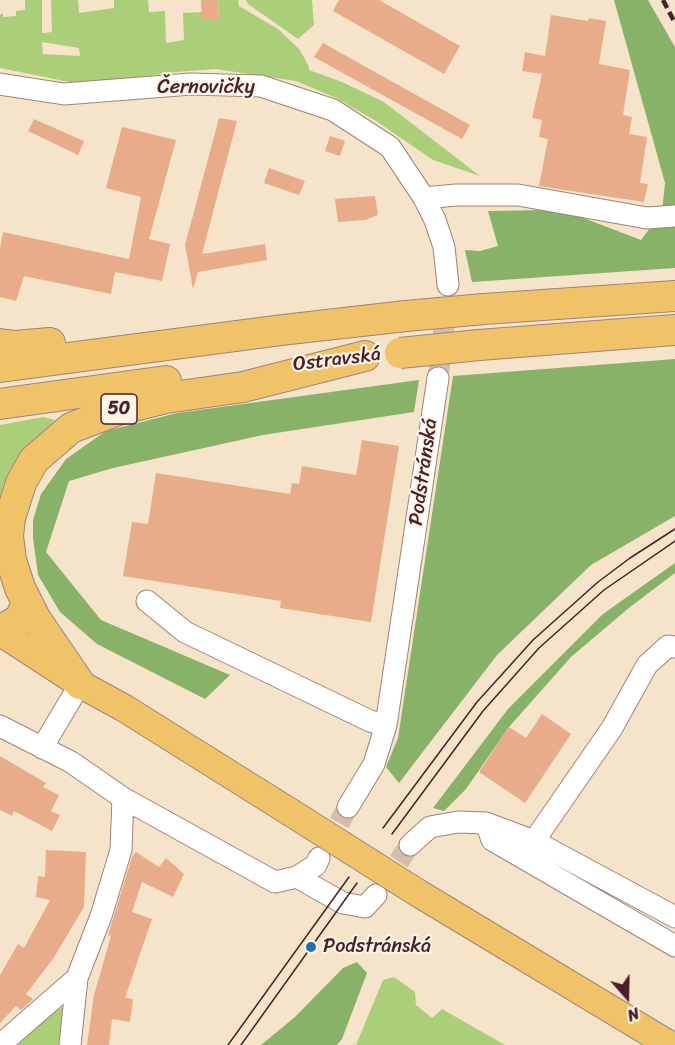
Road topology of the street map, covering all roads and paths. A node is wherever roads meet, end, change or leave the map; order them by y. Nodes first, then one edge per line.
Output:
1 (0, 84) edge
2 (424, 198) junction
3 (675, 216) edge
4 (448, 285) tunnel mouth
5 (675, 296) edge
6 (675, 330) edge
7 (181, 342) junction
8 (0, 344) edge
9 (365, 356) junction
10 (0, 367) edge
11 (438, 378) tunnel mouth
12 (0, 404) edge
13 (147, 601) dead end
14 (27, 602) junction
15 (0, 632) edge
16 (675, 647) edge
17 (80, 684) junction
18 (386, 725) junction
19 (0, 726) edge
20 (42, 748) junction
21 (123, 798) junction
22 (348, 807) tunnel mouth
23 (486, 823) junction
24 (534, 841) junction
25 (410, 845) tunnel mouth
26 (319, 858) tunnel mouth
27 (297, 877) junction
28 (376, 895) tunnel mouth
29 (675, 917) edge
30 (675, 946) edge
31 (77, 978) junction
32 (0, 1045) edge
33 (70, 1045) edge
34 (670, 1045) edge

1 - 2 street, Černovičky
2 - 3 street
2 - 4 street, Černovičky
5 - 7 highway, Ostravská, bridge
6 - 9 highway, Ostravská / 50, bridge
7 - 8 highway
7 - 10 highway, Ostravská
9 - 12 highway, Ostravská / 50
9 - 14 highway, 50
11 - 18 street, Podstránská
13 - 18 street
14 - 15 highway
14 - 17 highway, 50
15 - 17 main road
16 - 24 street
17 - 20 street
17 - 34 main road, bridge
18 - 22 street, Podstránská
19 - 20 street
20 - 21 street
21 - 27 street
21 - 31 street
23 - 24 street
23 - 25 street
23 - 30 street
24 - 29 street
26 - 27 street
27 - 28 street
31 - 32 street
31 - 33 street

